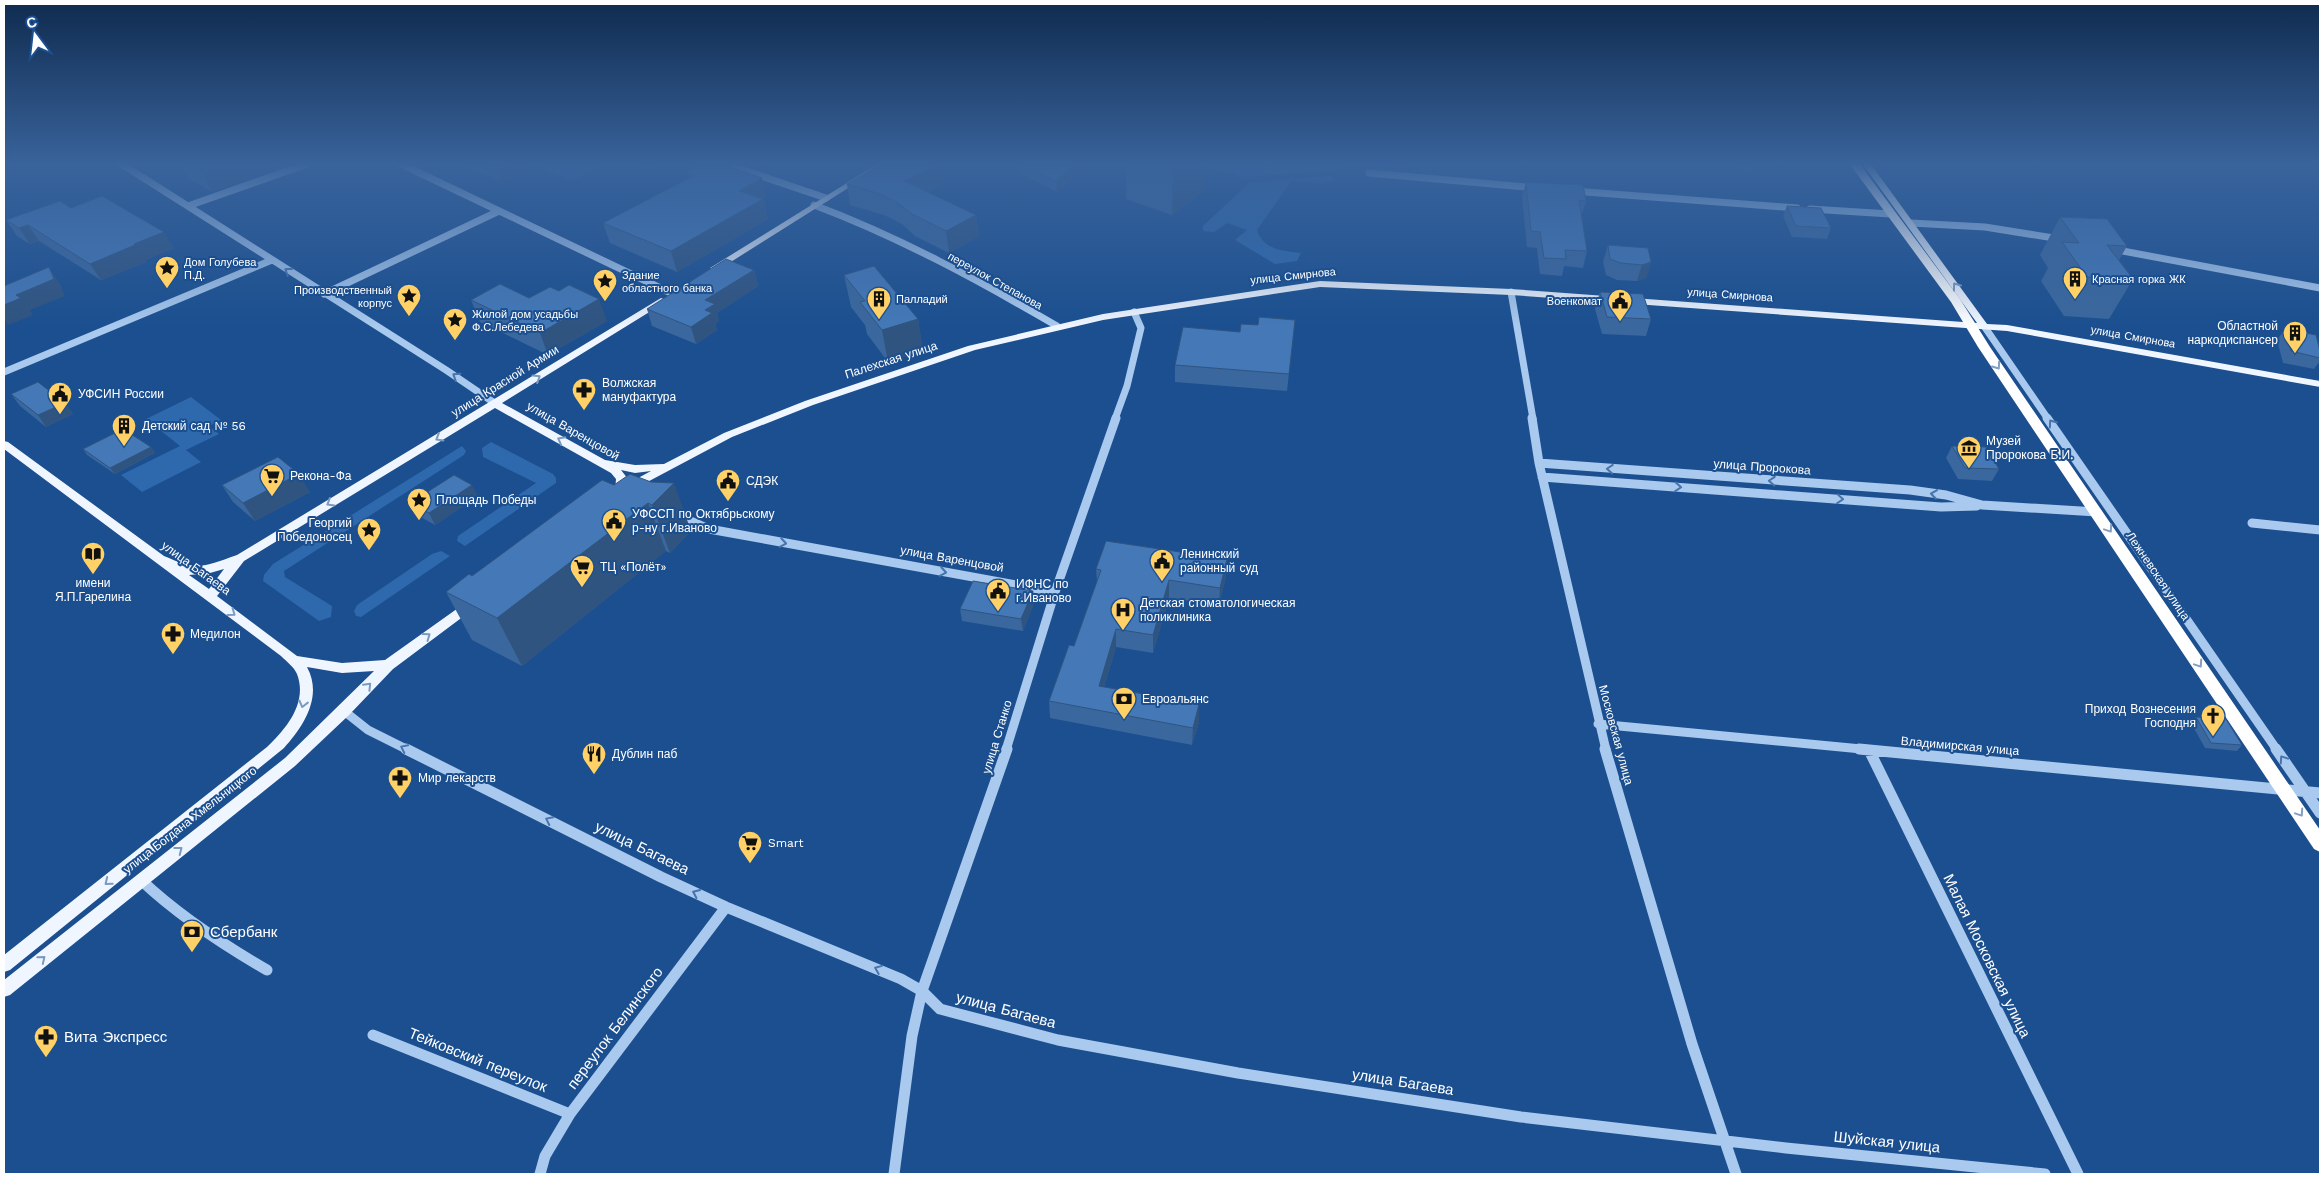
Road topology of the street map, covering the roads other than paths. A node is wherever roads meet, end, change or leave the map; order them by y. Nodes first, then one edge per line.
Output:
1 (207, 218) edge
2 (484, 218) edge
3 (514, 218) edge
4 (795, 218) edge
5 (844, 218) edge
6 (1894, 218) edge
7 (1907, 218) edge
8 (1911, 223) junction
9 (2066, 240) edge
10 (2104, 248) edge
11 (272, 260) junction
12 (702, 276) edge
13 (686, 286) edge
14 (2320, 288) edge
15 (1511, 292) junction
16 (324, 294) junction
17 (673, 294) junction
18 (1134, 312) junction
19 (1978, 325) junction
20 (1057, 326) junction
21 (4, 372) edge
22 (2320, 384) edge
23 (496, 404) junction
24 (4, 444) edge
25 (604, 463) junction
26 (1539, 464) junction
27 (667, 466) junction
28 (1542, 477) junction
29 (623, 496) joint
30 (1982, 505) junction
31 (667, 511) dead end
32 (2097, 512) junction
33 (2252, 523) dead end
34 (2320, 530) edge
35 (241, 558) junction
36 (159, 559) junction
37 (1055, 592) junction
38 (484, 594) edge
39 (210, 597) junction
40 (293, 660) junction
41 (388, 665) junction
42 (344, 711) junction
43 (1598, 724) junction
44 (1869, 750) junction
45 (2284, 790) junction
46 (2306, 792) junction
47 (2320, 793) edge
48 (2320, 813) edge
49 (2320, 844) edge
50 (141, 880) junction
51 (726, 907) junction
52 (4, 965) edge
53 (267, 970) dead end
54 (4, 990) edge
55 (922, 990) junction
56 (373, 1035) dead end
57 (570, 1114) junction
58 (1726, 1141) junction
59 (540, 1174) edge
60 (894, 1174) edge
61 (1736, 1174) edge
62 (2045, 1174) edge
63 (2078, 1174) edge

1 - 11 street, улица Варенцовой
2 - 16 street
3 - 17 street
4 - 12 main road
5 - 20 street, переулок Степанова
6 - 19 highway
7 - 8 main road
8 - 9 street
19 -> 8 main road
10 - 14 street
16 -> 11 street, улица Варенцовой
11 - 21 street
13 - 17 main road, улица Красной Армии
15 - 18 main road, улица Смирнова
15 - 19 main road, улица Смирнова
15 - 26 street, Московская улица
23 -> 16 street, улица Варенцовой
23 -> 17 main road, улица Красной Армии
18 - 20 main road, Палехская улица
18 - 37 street, улица Станко
19 - 22 main road, улица Смирнова
19 -> 32 highway, Лежневская улица
46 -> 19 street, Лежневская улица
20 - 27 main road, Палехская улица
25 -> 23 main road, улица Варенцовой
23 -> 35 main road, улица Красной Армии
24 - 36 main road, улица Багаева
25 - 27 main road, Палехская улица
25 - 29 main road, улица Варенцовой
26 - 28 street, Московская улица
30 -> 26 street, улица Пророкова
27 - 29 main road, Палехская улица
28 -> 30 street, улица Пророкова
28 - 43 street, Московская улица
30 - 32 street, улица Пророкова
31 -> 37 street, улица Варенцовой
32 -> 45 highway, Лежневская улица
33 - 34 street
35 - 36 main road, улица Красной Армии
35 - 39 main road, улица Красной Армии
36 - 39 main road, улица Багаева
37 - 55 street, улица Станко
41 -> 38 main road
39 -> 40 main road, улица Багаева
40 - 41 main road, улица Багаева
40 -> 52 main road, улица Богдана Хмельницкого
42 -> 41 main road, улица Богдана Хмельницкого
50 -> 42 main road, улица Богдана Хмельницкого
51 -> 42 street, улица Багаева
43 - 44 street, Владимирская улица
43 - 58 street, Московская улица
44 - 45 street, Владимирская улица
44 - 63 street, Малая Московская улица
45 - 46 street, Владимирская улица
45 -> 49 highway, Лежневская улица
46 - 47 street, Владимирская улица
46 - 48 street, Лежневская улица
50 - 53 street
54 -> 50 main road, улица Богдана Хмельницкого
55 -> 51 street, улица Багаева
51 - 57 street, переулок Белинского
55 - 58 street, улица Багаева
55 - 60 street, улица Станко
56 - 57 street, Тейковский переулок
57 - 59 street, переулок Белинского
58 - 61 street, Московская улица
58 - 62 street, Шуйская улица

